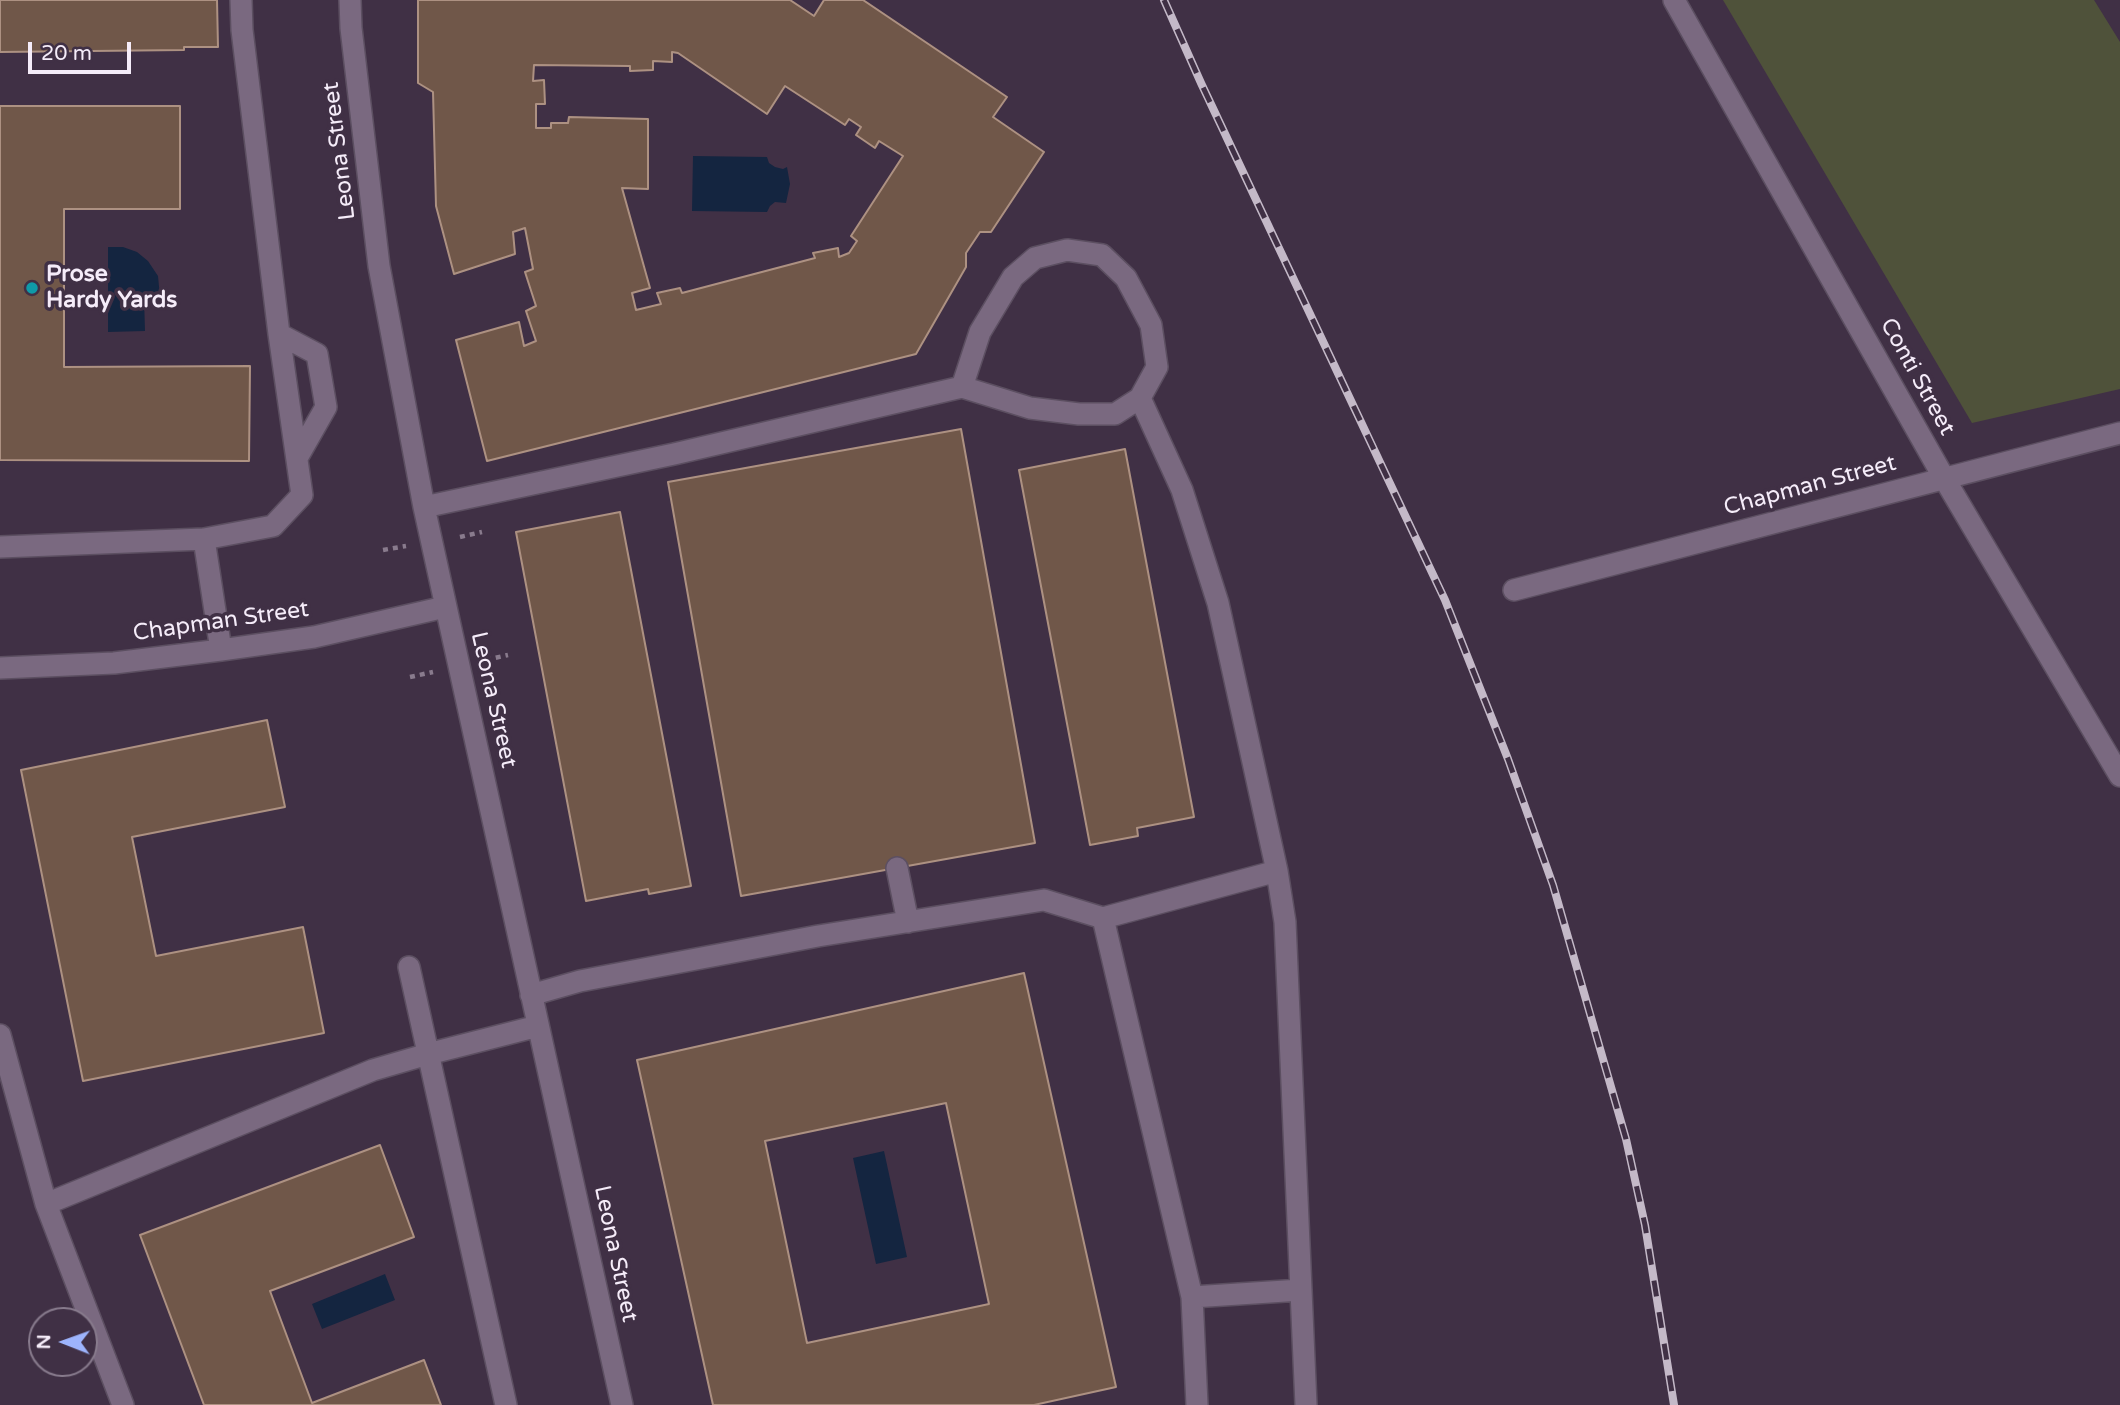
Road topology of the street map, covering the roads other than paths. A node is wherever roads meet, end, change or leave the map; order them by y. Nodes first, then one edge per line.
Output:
1 (241, 0) edge
2 (350, 0) edge
3 (1674, 0) edge
4 (279, 334) junction
5 (962, 387) junction
6 (1140, 398) junction
7 (2120, 433) edge
8 (297, 458) junction
9 (1944, 478) junction
10 (424, 507) junction
11 (204, 539) junction
12 (0, 547) edge
13 (1514, 590) dead end
14 (445, 607) junction
15 (221, 650) junction
16 (0, 668) edge
17 (2120, 776) edge
18 (897, 868) dead end
19 (1277, 871) junction
20 (1104, 918) junction
21 (908, 922) junction
22 (409, 967) dead end
23 (531, 995) junction
24 (538, 1026) junction
25 (0, 1035) edge
26 (428, 1054) junction
27 (46, 1204) junction
28 (1301, 1290) junction
29 (1192, 1297) junction
30 (123, 1405) edge
31 (506, 1405) edge
32 (622, 1405) edge
33 (1197, 1405) edge
34 (1306, 1405) edge

1 - 4 street
2 - 10 street, Leona Street
3 - 9 street, Conti Street
4 - 8 street
4 - 8 street
5 - 6 street
5 - 6 street
5 - 10 street
6 - 19 street
7 - 9 street, Chapman Street
8 - 11 street
9 - 13 street, Chapman Street
9 - 17 street, Conti Street
10 - 14 street, Leona Street
11 - 12 street
11 - 15 street
14 - 15 street, Chapman Street
14 - 23 street, Leona Street
15 - 16 street, Chapman Street
18 - 21 street
19 - 20 street
19 - 28 street
20 - 21 street
20 - 29 street
21 - 23 street
22 - 26 street
23 - 24 street, Leona Street
24 - 26 street
24 - 32 street, Leona Street
25 - 27 street
26 - 27 street
26 - 31 street
27 - 30 street
28 - 29 street
28 - 34 street
29 - 33 street

